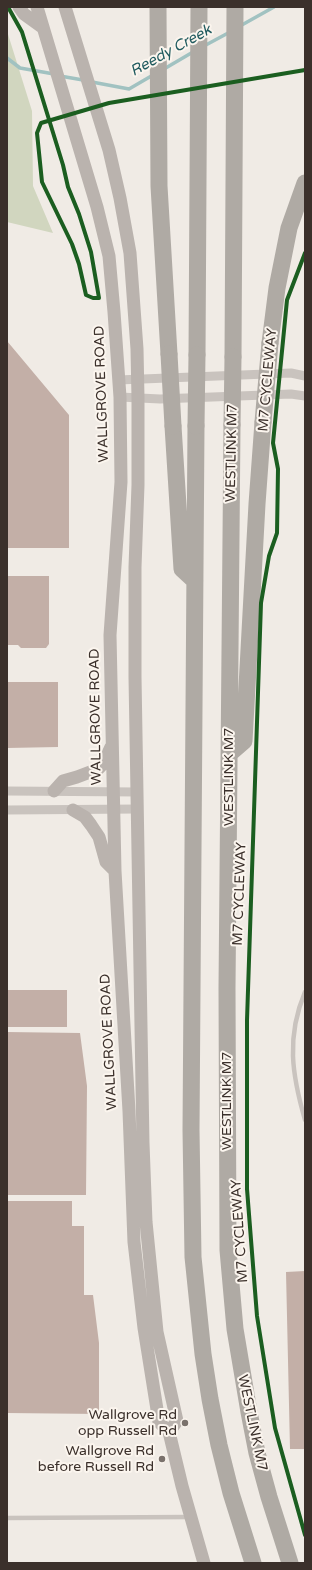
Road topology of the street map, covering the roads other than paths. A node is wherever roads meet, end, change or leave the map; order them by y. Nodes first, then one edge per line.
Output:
1 (19, 7) edge
2 (37, 7) edge
3 (158, 7) edge
4 (199, 7) edge
5 (235, 7) edge
6 (67, 13) edge
7 (42, 26) junction
8 (305, 183) edge
9 (305, 376) edge
10 (118, 380) junction
11 (137, 380) junction
12 (305, 396) edge
13 (120, 397) junction
14 (138, 398) junction
15 (195, 581) junction
16 (112, 745) junction
17 (229, 754) junction
18 (7, 791) edge
19 (54, 791) junction
20 (113, 792) junction
21 (138, 792) junction
22 (138, 809) junction
23 (7, 810) edge
24 (73, 810) junction
25 (113, 810) junction
26 (115, 871) junction
27 (305, 992) edge
28 (305, 1120) edge
29 (169, 1432) junction
30 (190, 1517) junction
31 (7, 1518) edge
32 (204, 1563) edge
33 (252, 1563) edge
34 (290, 1563) edge

1 - 7 main road
2 - 7 main road, WALLGROVE ROAD
3 - 15 highway, bridge
4 - 15 highway, bridge
5 - 17 highway, WESTLINK M7, bridge
6 - 11 main road
7 - 10 main road, WALLGROVE ROAD
8 - 17 highway, bridge
9 - 11 street
10 - 11 street
10 - 13 main road, WALLGROVE ROAD
11 - 14 main road
12 - 14 street
13 - 14 street
13 - 16 main road, WALLGROVE ROAD
14 - 21 main road
15 - 33 highway
16 - 19 main road
16 - 20 main road, WALLGROVE ROAD
17 - 34 highway, WESTLINK M7
18 - 19 street
19 - 20 street
20 - 21 street
20 - 25 main road, WALLGROVE ROAD
21 - 22 main road
22 - 25 street
22 - 29 main road
23 - 24 street
24 - 25 street
24 - 26 main road
25 - 26 main road, WALLGROVE ROAD
26 - 29 main road, WALLGROVE ROAD
27 - 28 lane
29 - 30 main road, WALLGROVE ROAD
30 - 31 lane
30 - 32 main road, WALLGROVE ROAD

